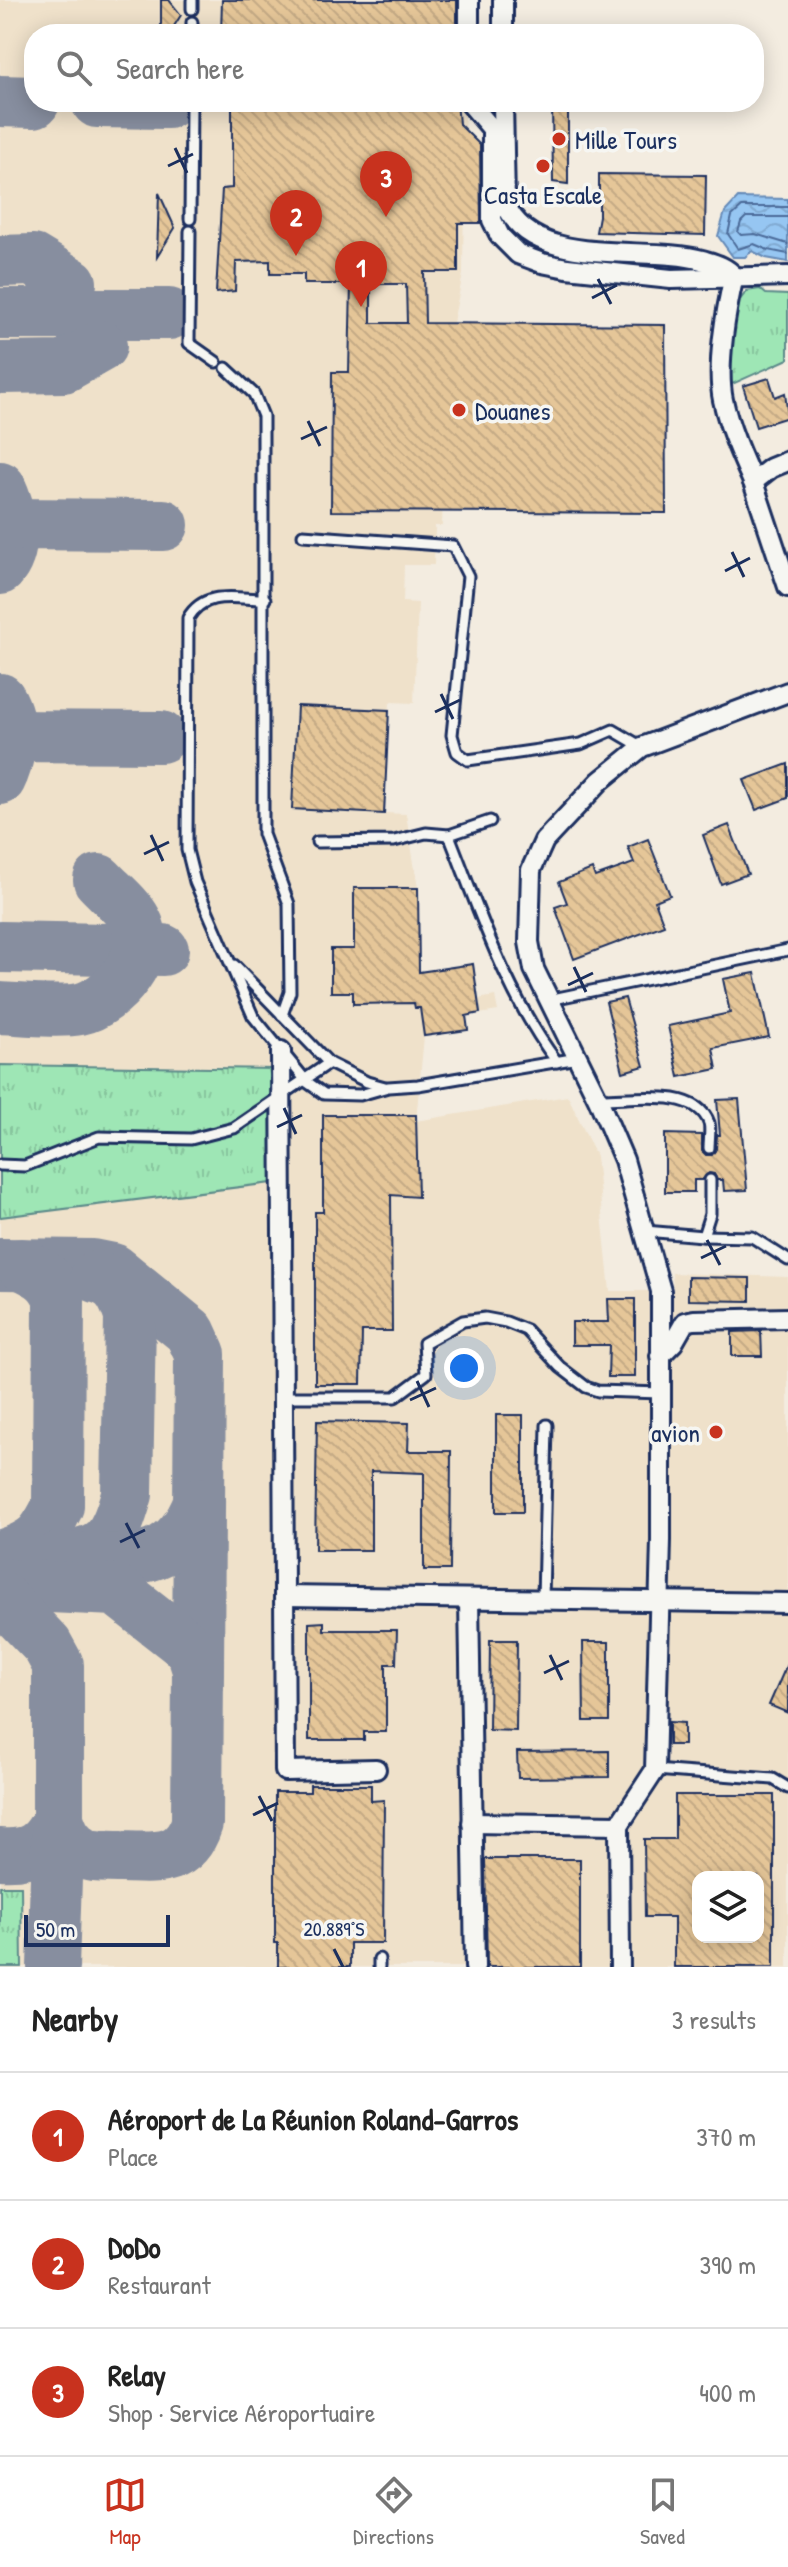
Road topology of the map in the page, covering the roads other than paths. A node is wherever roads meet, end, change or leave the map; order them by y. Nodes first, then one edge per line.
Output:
1 (469, 0) edge
2 (503, 0) edge
3 (469, 24) edge
4 (503, 24) edge
5 (191, 112) edge
6 (478, 112) edge
7 (503, 112) edge
8 (190, 219) dead end
9 (190, 231) dead end
10 (734, 276) junction
11 (788, 276) edge
12 (216, 362) dead end
13 (226, 368) dead end
14 (788, 461) edge
15 (753, 482) junction
16 (303, 535) dead end
17 (788, 587) edge
18 (265, 599) junction
19 (787, 695) edge
20 (642, 747) junction
21 (490, 821) dead end
22 (449, 835) junction
23 (317, 842) dead end
24 (788, 950) edge
25 (232, 963) junction
26 (548, 1000) junction
27 (282, 1015) junction
28 (281, 1051) junction
29 (578, 1058) junction
30 (557, 1062) junction
31 (329, 1063) junction
32 (305, 1079) junction
33 (388, 1087) junction
34 (281, 1096) junction
35 (598, 1099) junction
36 (709, 1148) dead end
37 (0, 1165) edge
38 (710, 1180) dead end
39 (645, 1231) junction
40 (703, 1236) junction
41 (788, 1260) edge
42 (788, 1318) edge
43 (660, 1356) junction
44 (661, 1393) junction
45 (284, 1397) junction
46 (547, 1425) dead end
47 (284, 1596) junction
48 (469, 1600) junction
49 (543, 1600) junction
50 (659, 1600) junction
51 (788, 1603) edge
52 (376, 1769) dead end
53 (655, 1770) junction
54 (788, 1788) edge
55 (472, 1823) junction
56 (619, 1825) junction
57 (475, 1967) edge
58 (620, 1967) edge

1 - 3 street
2 - 4 street
5 - 8 lane
6 - 10 street
7 - 10 street
9 - 12 lane
10 - 11 street
10 - 15 street
13 - 18 lane
14 - 15 street
15 - 17 street
16 - 20 lane
18 - 25 lane
18 - 27 lane
19 - 20 street
20 - 26 street
21 - 22 lane
22 - 23 lane
22 - 30 lane
24 - 26 lane
25 - 27 lane
25 - 28 lane
26 - 29 street
27 - 31 lane
28 - 32 lane
28 - 34 street
29 - 30 lane
29 - 35 street
30 - 33 lane
31 - 32 lane
31 - 33 lane
32 - 33 lane
32 - 34 lane
34 - 37 lane
34 - 45 street
35 - 36 lane
35 - 39 street
38 - 40 lane
39 - 40 lane
39 - 43 street
40 - 41 lane
42 - 43 street
43 - 44 street
44 - 45 lane
44 - 50 street
45 - 47 street
46 - 49 lane
47 - 48 street
47 - 52 street
48 - 49 street
48 - 55 street
49 - 50 street
50 - 51 street
50 - 53 street
53 - 54 lane
53 - 56 street
55 - 56 street
55 - 57 street
56 - 58 street

